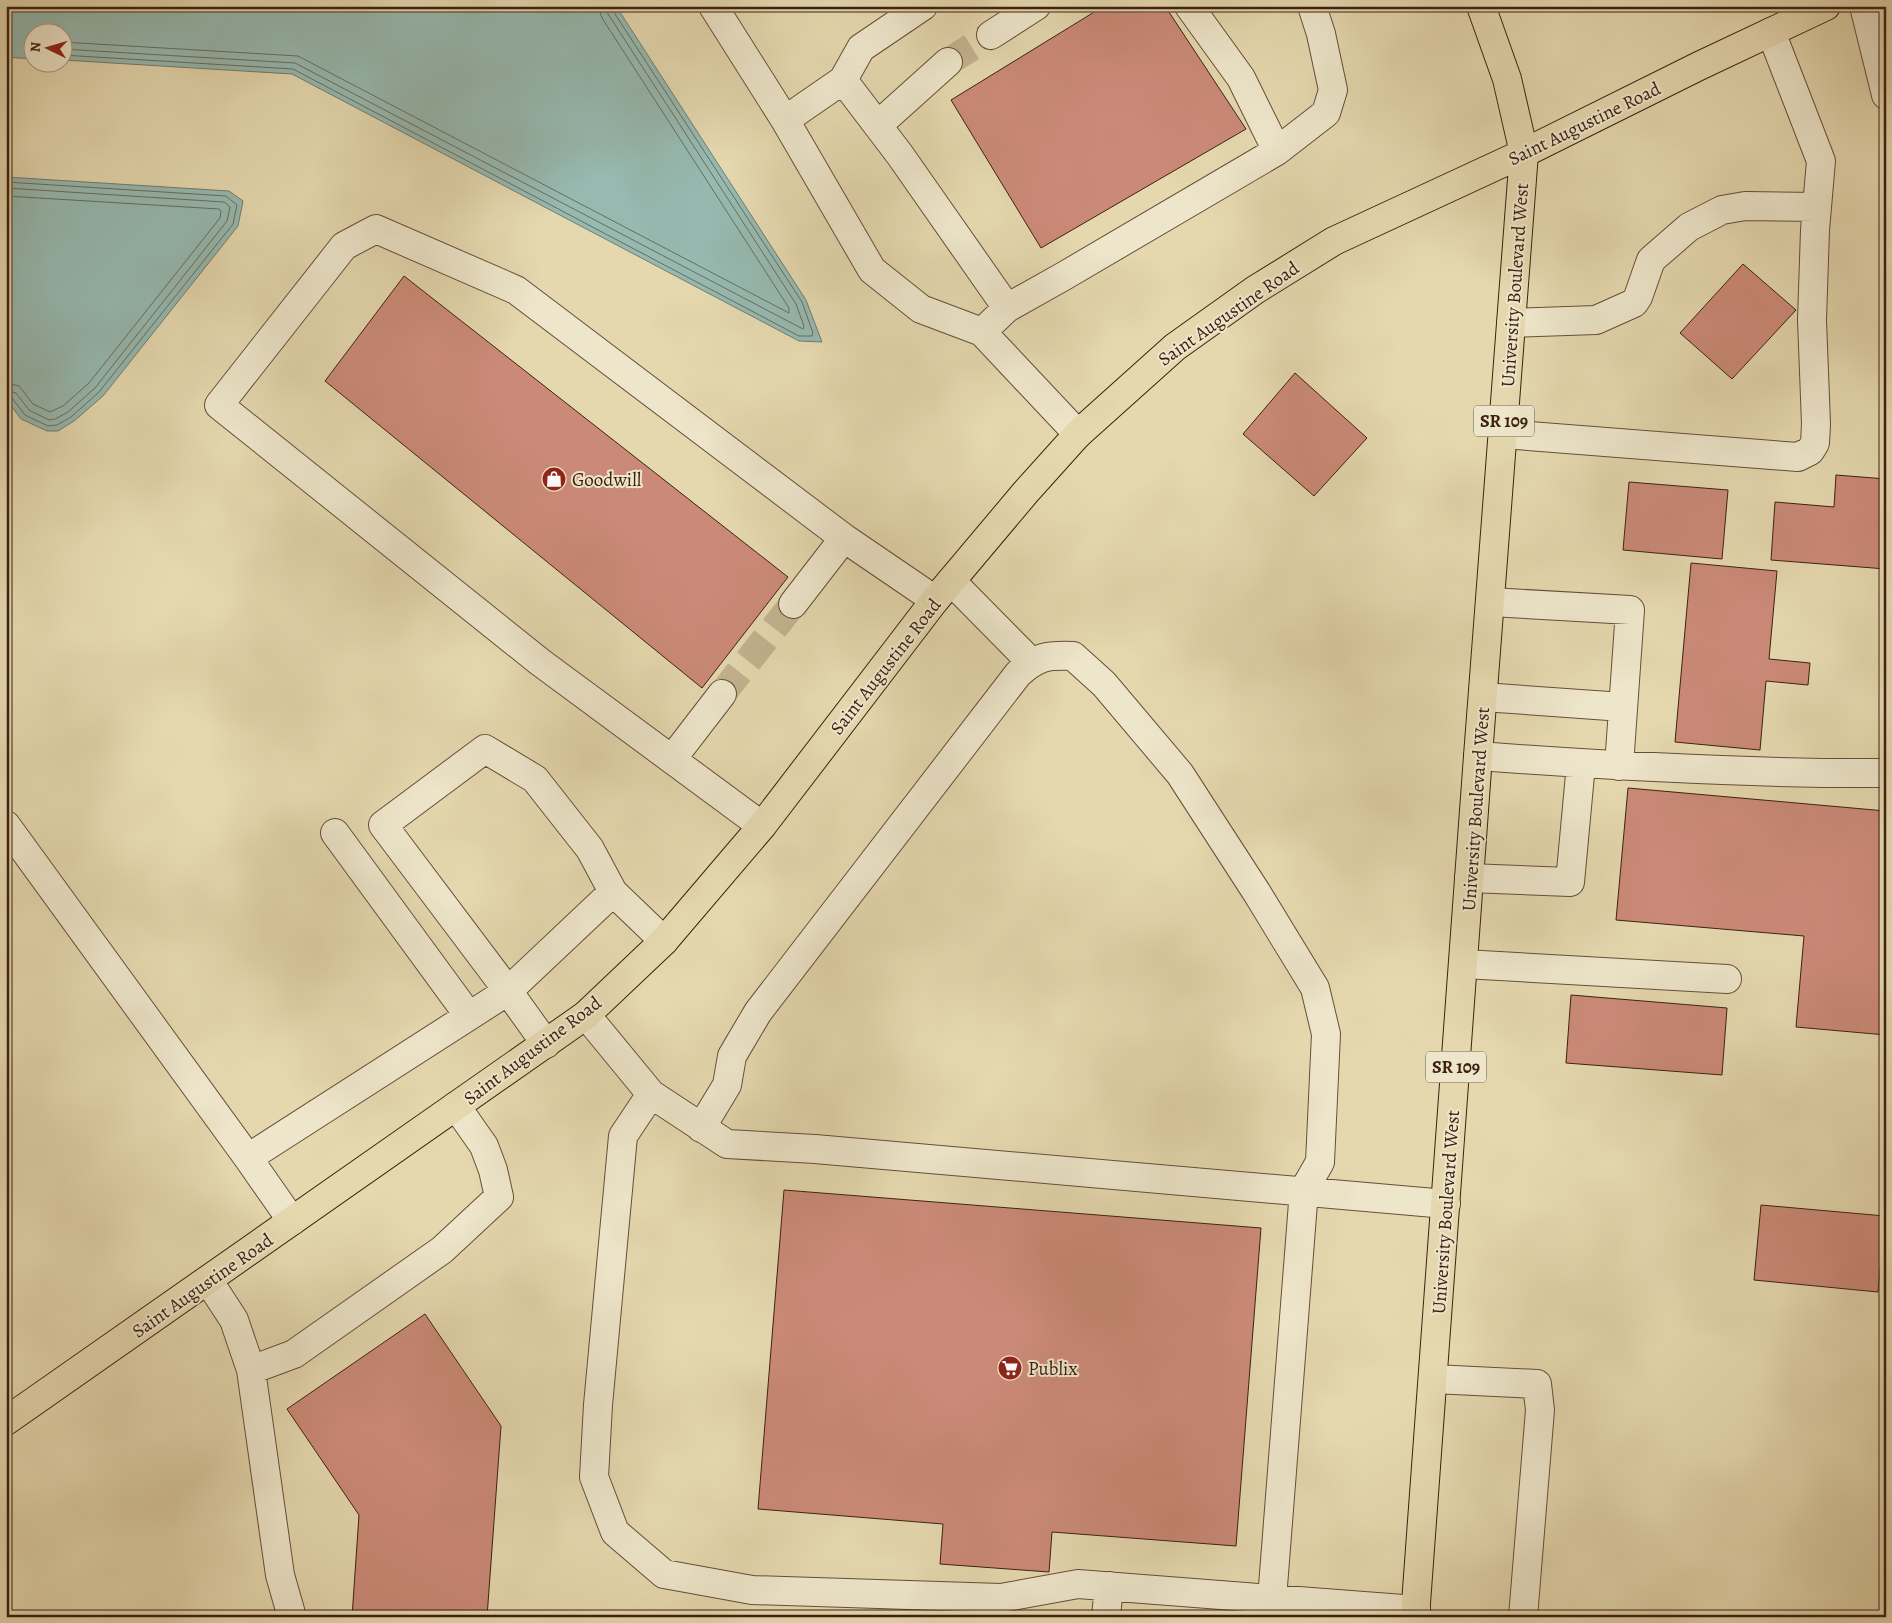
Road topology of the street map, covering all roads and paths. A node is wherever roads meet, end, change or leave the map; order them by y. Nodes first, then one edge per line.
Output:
1 (713, 6) edge
2 (1036, 6) edge
3 (1189, 6) edge
4 (1312, 6) edge
5 (1481, 6) edge
6 (1826, 6) edge
7 (1864, 6) edge
8 (919, 8) edge
9 (1771, 32) junction
10 (991, 35) tunnel mouth
11 (948, 62) tunnel mouth
12 (843, 80) junction
13 (1886, 95) edge
14 (785, 120) junction
15 (878, 125) junction
16 (1277, 151) junction
17 (1524, 154) junction
18 (1817, 207) junction
19 (1007, 308) junction
20 (1511, 323) junction
21 (982, 332) junction
22 (1078, 434) junction
23 (1503, 434) junction
24 (844, 538) junction
25 (943, 590) junction
26 (1490, 602) junction
27 (793, 604) tunnel mouth
28 (1030, 662) junction
29 (722, 694) tunnel mouth
30 (1483, 697) junction
31 (1623, 707) junction
32 (1478, 756) junction
33 (672, 759) junction
34 (1581, 764) junction
35 (1619, 766) junction
36 (1886, 773) edge
37 (6, 825) edge
38 (762, 826) junction
39 (335, 833) dead end
40 (1469, 878) junction
41 (613, 892) junction
42 (664, 941) junction
43 (1464, 964) junction
44 (1727, 979) dead end
45 (508, 991) junction
46 (586, 1015) junction
47 (469, 1016) junction
48 (546, 1044) junction
49 (652, 1094) junction
50 (456, 1106) junction
51 (701, 1128) junction
52 (248, 1158) junction
53 (1304, 1190) junction
54 (1446, 1204) junction
55 (292, 1221) junction
56 (208, 1280) junction
57 (252, 1370) junction
58 (1433, 1378) junction
59 (6, 1422) edge
60 (1108, 1586) junction
61 (1272, 1599) junction
62 (1001, 1607) edge
63 (1327, 1610) edge
64 (1415, 1613) edge
65 (292, 1617) edge
66 (1106, 1617) edge
67 (1523, 1617) edge

1 - 14 lane
2 - 10 lane
3 - 16 lane
4 - 16 lane
5 - 17 main road, University Boulevard West / SR 109
6 - 9 main road, Saint Augustine Road
7 - 13 lane
8 - 12 lane
9 - 17 main road, Saint Augustine Road
9 - 18 lane
11 - 15 lane
12 - 14 lane
12 - 15 lane
14 - 21 lane
15 - 19 lane
16 - 19 lane
17 - 20 main road, University Boulevard West / SR 109
17 - 22 main road, Saint Augustine Road
18 - 20 lane
18 - 23 lane
19 - 21 lane
20 - 23 main road, University Boulevard West / SR 109
21 - 22 lane
22 - 25 main road, Saint Augustine Road
23 - 26 main road, University Boulevard West / SR 109
24 - 25 lane
24 - 27 lane
24 - 33 lane
25 - 28 lane
25 - 38 main road, Saint Augustine Road
26 - 30 main road, University Boulevard West / SR 109
26 - 31 lane
28 - 51 lane
28 - 53 lane
29 - 33 lane
30 - 31 lane
30 - 32 main road, University Boulevard West / SR 109
31 - 35 lane
32 - 34 lane
32 - 40 main road, University Boulevard West / SR 109
33 - 38 lane
34 - 35 lane
34 - 40 lane
35 - 36 lane
37 - 52 lane
38 - 42 main road, Saint Augustine Road
39 - 47 lane
40 - 43 main road, University Boulevard West / SR 109
41 - 42 lane
41 - 45 lane
41 - 45 lane
42 - 46 main road, Saint Augustine Road
43 - 44 lane
43 - 54 main road, University Boulevard West / SR 109
45 - 47 lane
45 - 48 lane
46 - 48 main road, Saint Augustine Road
46 - 49 lane
47 - 52 lane
48 - 50 main road, Saint Augustine Road
49 - 51 lane
49 - 62 lane
50 - 55 main road, Saint Augustine Road
50 - 57 lane
51 - 53 lane
52 - 55 lane
53 - 54 lane
53 - 61 lane
54 - 58 main road, University Boulevard West / SR 109
55 - 56 main road, Saint Augustine Road
56 - 57 lane
56 - 59 main road, Saint Augustine Road
57 - 65 lane
58 - 64 main road, University Boulevard West / SR 109
58 - 67 lane
60 - 61 lane
60 - 62 lane
60 - 66 lane
61 - 63 lane
63 - 64 lane

